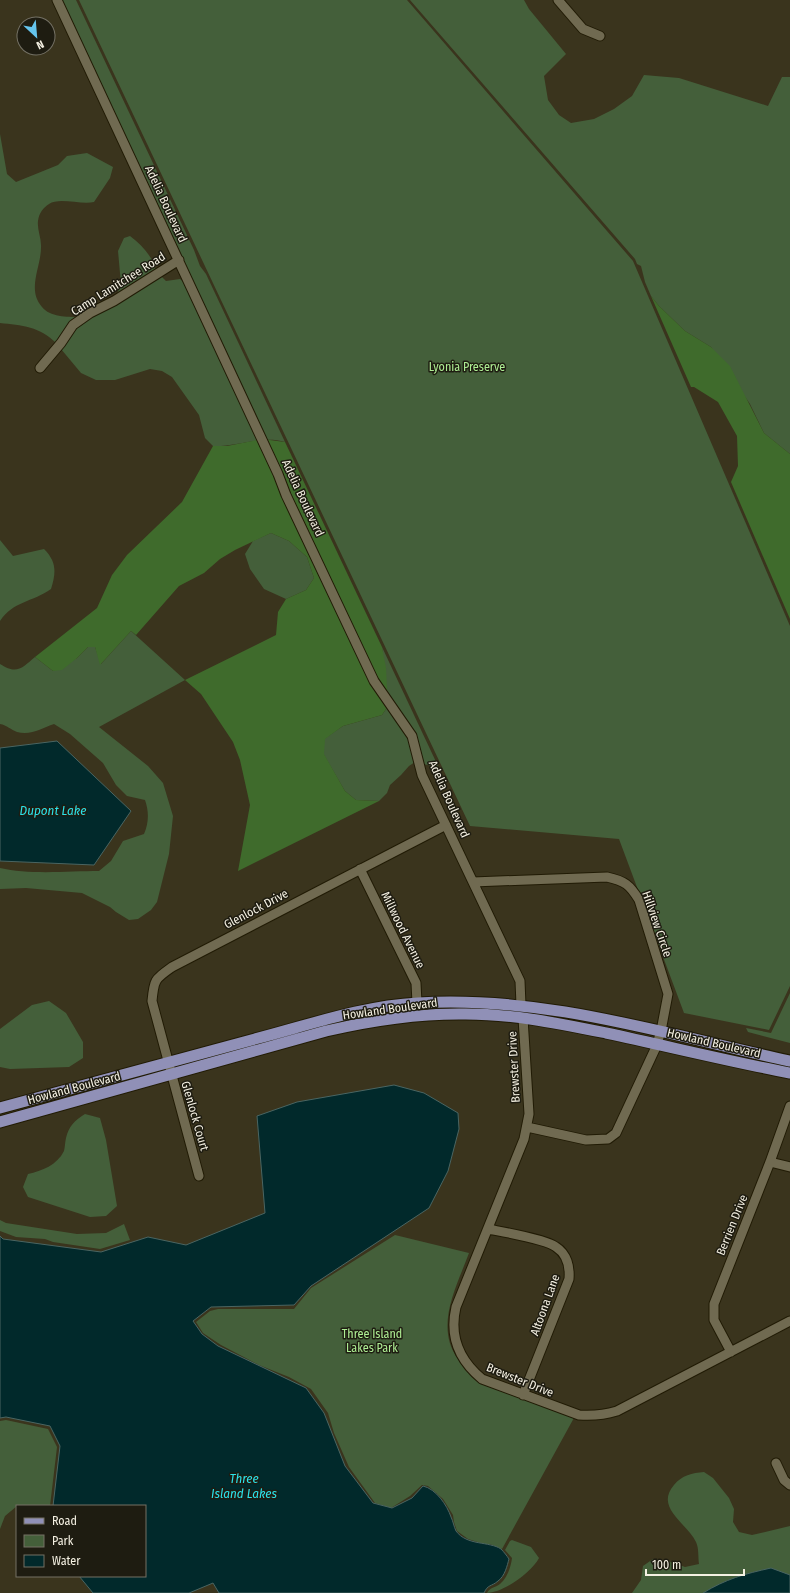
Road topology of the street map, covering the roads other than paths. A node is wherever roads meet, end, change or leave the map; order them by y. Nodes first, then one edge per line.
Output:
1 (57, 0) edge
2 (558, 0) edge
3 (600, 36) dead end
4 (179, 260) junction
5 (40, 368) dead end
6 (446, 826) junction
7 (360, 869) junction
8 (473, 882) junction
9 (417, 1003) junction
10 (521, 1005) junction
11 (504, 1016) junction
12 (523, 1018) junction
13 (660, 1031) junction
14 (657, 1043) junction
15 (790, 1061) edge
16 (168, 1062) junction
17 (790, 1073) edge
18 (171, 1074) junction
19 (790, 1106) edge
20 (0, 1108) edge
21 (0, 1122) edge
22 (527, 1127) junction
23 (770, 1162) junction
24 (790, 1168) edge
25 (200, 1176) dead end
26 (488, 1229) junction
27 (790, 1321) edge
28 (730, 1352) junction
29 (523, 1395) junction
30 (776, 1463) dead end
31 (790, 1485) edge

1 - 4 street, Adelia Boulevard
2 - 3 street
4 - 5 street, Camp Lamitchee Road
4 - 6 street, Adelia Boulevard
6 - 7 street, Glenlock Drive
6 - 8 street, Adelia Boulevard
7 - 9 street, Millwood Avenue
7 - 16 street, Glenlock Drive
8 - 10 street, Adelia Boulevard
8 - 13 street, Hillview Circle
9 - 10 main road, Howland Boulevard
9 - 16 main road, Howland Boulevard
10 - 11 main road
10 - 13 main road, Howland Boulevard
11 - 12 main road, Howland Boulevard
11 - 18 main road, Howland Boulevard
12 - 14 main road, Howland Boulevard
12 - 22 street, Brewster Drive
13 - 14 street, Hillview Circle
13 - 15 main road, Howland Boulevard
14 - 17 main road, Howland Boulevard
14 - 22 street
16 - 18 street, Glenlock Court
16 - 20 main road, Howland Boulevard
18 - 21 main road, Howland Boulevard
18 - 25 street, Glenlock Court
19 - 23 street, Berrien Drive
22 - 26 street, Brewster Drive
23 - 24 street
23 - 28 street, Berrien Drive
26 - 29 street, Brewster Drive
26 - 29 street, Altoona Lane
27 - 28 street, Brewster Drive
28 - 29 street, Brewster Drive
30 - 31 street

